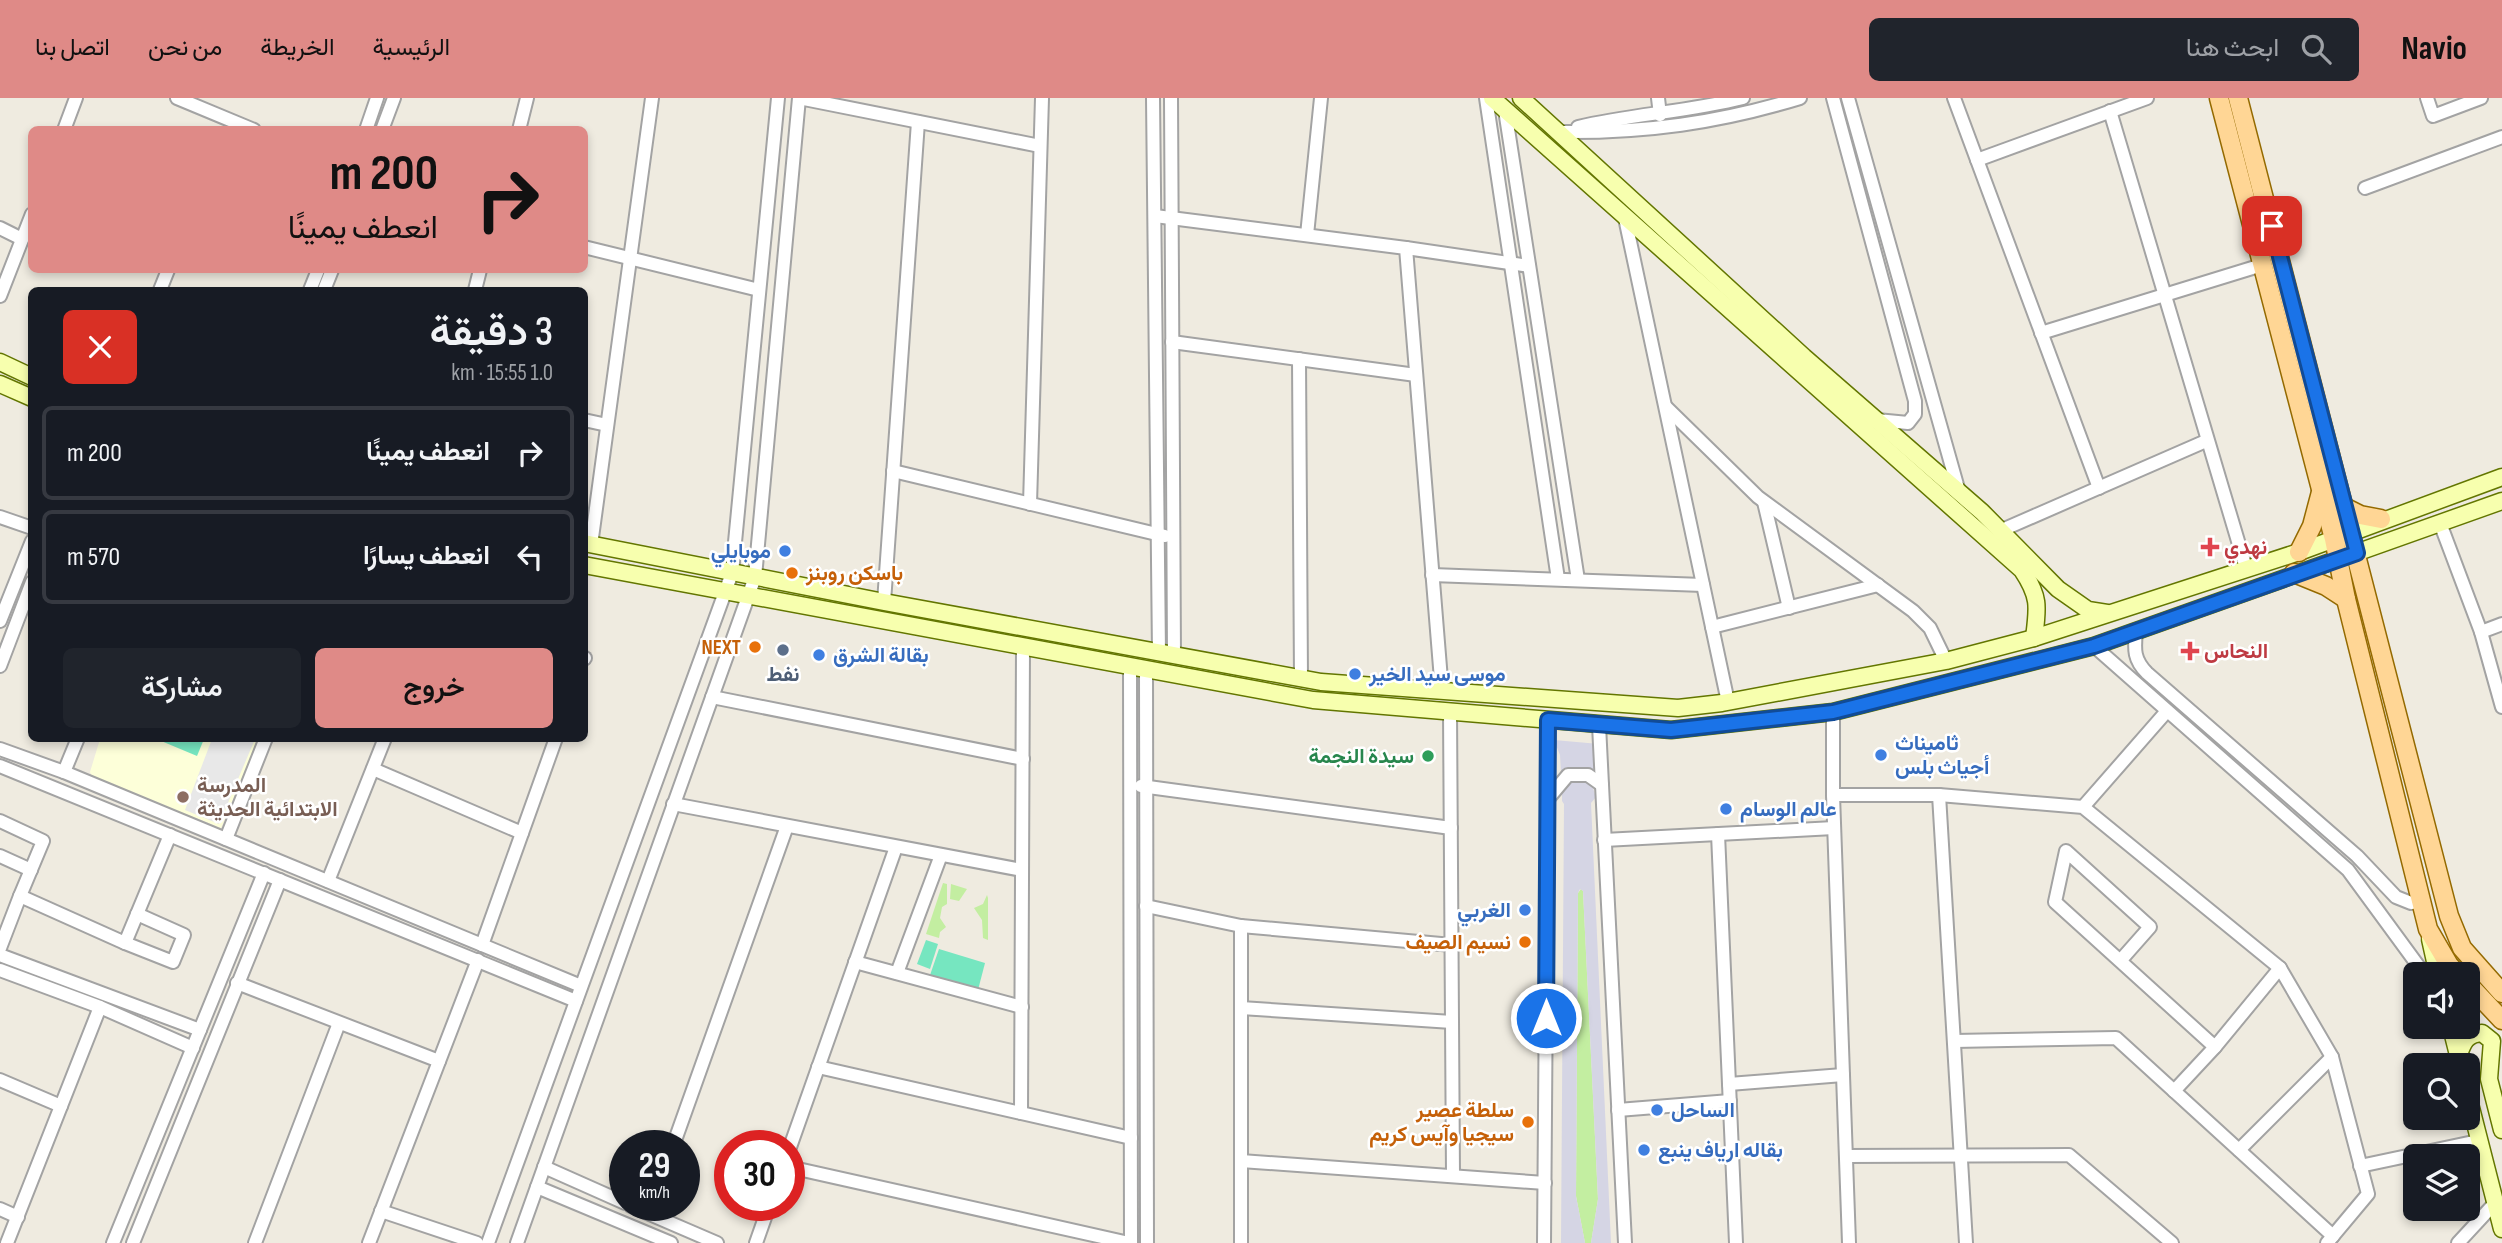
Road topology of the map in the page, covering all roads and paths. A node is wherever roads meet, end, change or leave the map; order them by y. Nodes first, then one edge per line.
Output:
1 (76, 98) edge
2 (177, 98) edge
3 (377, 98) edge
4 (394, 98) edge
5 (527, 98) edge
6 (652, 98) edge
7 (778, 98) edge
8 (799, 98) edge
9 (1042, 98) edge
10 (1153, 98) edge
11 (1171, 98) edge
12 (1321, 98) edge
13 (1489, 98) edge
14 (1521, 98) edge
15 (1658, 98) edge
16 (1743, 98) edge
17 (1800, 98) edge
18 (1833, 98) edge
19 (1848, 98) edge
20 (1954, 98) edge
21 (2147, 98) edge
22 (2219, 98) edge
23 (2238, 98) edge
24 (2427, 98) edge
25 (2482, 98) edge
26 (1505, 110) junction
27 (2110, 111) junction
28 (1660, 115) junction
29 (222, 116) junction
30 (918, 122) junction
31 (66, 126) edge
32 (218, 126) edge
33 (245, 126) edge
34 (367, 126) edge
35 (384, 126) edge
36 (520, 126) edge
37 (1559, 132) junction
38 (2502, 137) edge
39 (1040, 146) junction
40 (1977, 160) junction
41 (2365, 188) dead end
42 (1155, 216) junction
43 (1171, 218) junction
44 (1625, 218) junction
45 (28, 224) edge
46 (0, 228) edge
47 (1307, 235) junction
48 (22, 239) junction
49 (588, 248) edge
50 (1406, 248) junction
51 (630, 258) junction
52 (1511, 263) junction
53 (2262, 265) junction
54 (1529, 266) junction
55 (759, 290) junction
56 (2164, 295) junction
57 (0, 296) edge
58 (2041, 333) junction
59 (1172, 342) junction
60 (1299, 359) junction
61 (0, 362) edge
62 (28, 375) edge
63 (1416, 375) junction
64 (0, 384) edge
65 (28, 396) edge
66 (1665, 406) junction
67 (1877, 420) junction
68 (588, 421) edge
69 (607, 425) junction
70 (2206, 441) junction
71 (893, 471) junction
72 (2502, 477) edge
73 (2099, 488) junction
74 (1959, 492) junction
75 (2321, 492) junction
76 (2502, 501) edge
77 (1764, 502) junction
78 (1030, 504) junction
79 (2344, 507) junction
80 (0, 517) edge
81 (2381, 520) junction
82 (2440, 523) junction
83 (28, 527) edge
84 (2002, 530) junction
85 (2351, 532) junction
86 (1158, 534) junction
87 (1173, 538) junction
88 (2334, 539) junction
89 (588, 544) edge
90 (28, 551) edge
91 (2299, 552) junction
92 (2357, 553) junction
93 (2337, 560) junction
94 (588, 566) edge
95 (2246, 568) junction
96 (732, 572) junction
97 (2294, 573) junction
98 (1432, 575) junction
99 (755, 577) junction
100 (1558, 579) junction
101 (1578, 580) junction
102 (1703, 585) junction
103 (1878, 585) junction
104 (725, 591) junction
105 (28, 592) edge
106 (748, 596) junction
107 (2346, 599) junction
108 (884, 603) junction
109 (1789, 608) junction
110 (2113, 614) junction
111 (0, 621) edge
112 (2502, 624) edge
113 (1712, 627) junction
114 (2136, 632) junction
115 (2481, 632) junction
116 (2034, 638) junction
117 (2094, 646) junction
118 (1023, 647) junction
119 (1166, 654) junction
120 (1946, 660) junction
121 (0, 666) edge
122 (1130, 666) junction
123 (1146, 669) junction
124 (1301, 679) junction
125 (1441, 692) junction
126 (712, 697) junction
127 (1728, 702) junction
128 (2502, 706) edge
129 (1450, 711) junction
130 (2167, 711) junction
131 (1833, 712) junction
132 (1548, 720) junction
133 (1600, 725) junction
134 (76, 742) edge
135 (263, 742) edge
136 (383, 742) edge
137 (555, 742) edge
138 (0, 749) edge
139 (1023, 759) junction
140 (0, 766) edge
141 (373, 769) junction
142 (64, 772) junction
143 (1130, 785) junction
144 (1602, 785) junction
145 (1146, 786) junction
146 (1833, 795) junction
147 (1939, 795) junction
148 (1547, 800) junction
149 (673, 804) junction
150 (2083, 807) junction
151 (0, 821) edge
152 (787, 826) junction
153 (1451, 828) junction
154 (1834, 828) junction
155 (522, 833) junction
156 (1718, 834) junction
157 (170, 835) junction
158 (226, 839) junction
159 (1604, 839) junction
160 (896, 847) junction
161 (941, 855) junction
162 (0, 856) edge
163 (30, 870) junction
164 (1022, 870) junction
165 (264, 873) junction
166 (280, 880) junction
167 (328, 881) junction
168 (20, 896) junction
169 (2421, 901) junction
170 (1146, 906) junction
171 (137, 914) junction
172 (1241, 926) junction
173 (2428, 929) junction
174 (125, 943) junction
175 (482, 945) junction
176 (1452, 945) junction
177 (0, 948) edge
178 (0, 955) edge
179 (478, 960) junction
180 (2120, 961) junction
181 (855, 962) junction
182 (2415, 962) edge
183 (2435, 962) edge
184 (2447, 962) edge
185 (2280, 968) junction
186 (0, 970) edge
187 (897, 973) junction
188 (237, 983) junction
189 (582, 986) junction
190 (2502, 993) edge
191 (2480, 997) edge
192 (576, 1001) junction
193 (100, 1007) junction
194 (1022, 1007) junction
195 (1241, 1008) junction
196 (2502, 1020) edge
197 (1452, 1021) junction
198 (339, 1023) junction
199 (200, 1030) junction
200 (1954, 1041) junction
201 (2215, 1047) junction
202 (193, 1048) junction
203 (2497, 1050) edge
204 (2461, 1053) edge
205 (2332, 1057) junction
206 (439, 1061) junction
207 (818, 1067) junction
208 (1843, 1075) junction
209 (0, 1080) edge
210 (1730, 1084) junction
211 (2175, 1091) junction
212 (1730, 1101) junction
213 (61, 1106) junction
214 (1618, 1110) junction
215 (1021, 1113) junction
216 (679, 1130) edge
217 (796, 1130) edge
218 (2476, 1130) edge
219 (2502, 1130) edge
220 (1130, 1138) junction
221 (2478, 1141) junction
222 (2239, 1150) junction
223 (1962, 1155) junction
224 (1846, 1156) junction
225 (1241, 1161) junction
226 (2360, 1166) junction
227 (544, 1167) junction
228 (805, 1171) edge
229 (1453, 1176) junction
230 (1545, 1183) junction
231 (537, 1187) junction
232 (609, 1196) edge
233 (2495, 1203) junction
234 (0, 1209) edge
235 (381, 1211) junction
236 (18, 1217) junction
237 (672, 1221) edge
238 (764, 1221) edge
239 (2502, 1229) edge
240 (2330, 1240) edge
241 (2170, 1242) edge
242 (7, 1243) edge
243 (113, 1243) edge
244 (133, 1243) edge
245 (255, 1243) edge
246 (369, 1243) edge
247 (477, 1243) edge
248 (488, 1243) edge
249 (517, 1243) edge
250 (671, 1243) edge
251 (717, 1243) edge
252 (756, 1243) edge
253 (1130, 1243) edge
254 (1147, 1243) edge
255 (1241, 1243) edge
256 (1544, 1243) edge
257 (1625, 1243) edge
258 (1737, 1243) edge
259 (1849, 1243) edge
260 (1966, 1243) edge
261 (2458, 1243) edge

1 - 31 street
2 - 29 street
3 - 34 street
4 - 35 street
5 - 36 street
6 - 51 street
7 - 55 street
8 - 30 street
8 - 99 street
9 - 39 street
10 - 42 street
11 - 43 street
12 - 47 street
13 - 26 main road
13 - 52 street
14 - 37 main road
15 - 28 street
16 - 28 street
17 - 37 street
18 - 67 street
19 - 74 street
20 - 40 street
21 - 27 street
22 - 53 main road
23 - 79 main road
24 - 25 street
26 - 44 main road
26 - 54 street
27 - 40 street
27 - 56 street
28 - 37 street
29 - 32 street
29 - 33 street
30 - 39 street
30 - 71 street
37 - 67 main road
38 - 41 street
39 - 78 street
40 - 58 street
42 - 43 street
42 - 86 street
43 - 47 street
43 - 59 street
44 - 66 street
44 - 116 main road
45 - 48 street
46 - 48 street
47 - 50 street
48 - 57 street
49 - 51 street
50 - 52 street
50 - 63 street
51 - 55 street
51 - 69 street
52 - 54 street
52 - 100 street
53 - 56 street
53 - 75 main road
54 - 101 street
55 - 96 street
56 - 58 street
56 - 70 street
58 - 73 street
59 - 60 street
59 - 87 street
60 - 63 street
60 - 124 street
61 - 62 main road
63 - 98 street
64 - 65 main road
66 - 77 street
66 - 102 street
67 - 74 main road
68 - 69 street
69 - 89 street
70 - 73 street
70 - 95 street
71 - 78 street
71 - 108 street
72 - 81 main road
73 - 84 street
74 - 84 main road
75 - 88 main road
75 - 91 main road
76 - 82 main road
77 - 103 street
77 - 109 street
78 - 86 street
79 - 81 main road
79 - 85 main road
80 - 83 street
81 - 85 main road
82 - 92 main road
82 - 115 street
84 - 110 main road
85 - 88 main road
85 - 92 main road
86 - 87 street
86 - 119 street
87 - 119 street
88 - 91 main road
88 - 93 main road
89 - 96 main road
90 - 111 street
91 - 95 main road
92 - 93 main road
92 - 190 main road
93 - 97 main road
93 - 107 main road
94 - 104 main road
95 - 110 main road
96 - 99 main road
96 - 104 street
97 - 107 main road
97 - 114 main road
98 - 100 street
98 - 125 street
99 - 106 street
99 - 108 main road
100 - 101 street
101 - 102 street
102 - 113 street
103 - 109 street
103 - 120 street
104 - 106 main road
104 - 189 street
105 - 121 street
106 - 118 main road
106 - 126 street
107 - 169 main road
108 - 119 main road
109 - 113 street
110 - 116 main road
112 - 115 street
113 - 127 street
114 - 117 main road
114 - 169 street
115 - 128 street
116 - 120 main road
117 - 130 street
117 - 131 main road
118 - 122 main road
118 - 139 street
119 - 124 main road
120 - 127 main road
122 - 123 main road
122 - 143 street
123 - 129 main road
123 - 145 street
124 - 125 main road
125 - 127 main road
126 - 139 street
126 - 149 street
129 - 132 main road
129 - 153 street
130 - 150 street
130 - 182 street
131 - 133 main road
131 - 146 street
132 - 133 main road
132 - 148 street
133 - 144 street
134 - 142 street
135 - 158 street
136 - 141 street
137 - 155 street
138 - 142 street
139 - 164 street
140 - 157 street
141 - 155 street
141 - 167 street
142 - 158 street
143 - 145 street
143 - 220 street
144 - 148 street
144 - 159 street
145 - 153 street
145 - 170 street
146 - 147 street
146 - 154 street
147 - 150 street
147 - 200 street
148 - 230 street
149 - 152 street
149 - 227 street
150 - 185 street
151 - 163 street
152 - 160 street
152 - 216 street
153 - 176 street
154 - 156 street
154 - 208 street
155 - 175 street
156 - 159 street
156 - 210 street
157 - 165 street
157 - 171 street
158 - 167 street
159 - 214 street
160 - 161 street
160 - 181 street
161 - 164 street
161 - 187 street
162 - 163 street
163 - 168 street
164 - 194 street
165 - 166 street
165 - 199 street
166 - 179 street
166 - 188 street
167 - 175 street
168 - 174 street
168 - 177 street
169 - 173 main road
170 - 172 street
170 - 254 street
171 - 174 street
171 - 174 street
172 - 176 street
172 - 195 street
173 - 183 main road
173 - 184 main road
175 - 189 street
176 - 197 street
178 - 199 street
179 - 192 street
179 - 206 street
180 - 180 street
180 - 201 street
181 - 187 street
181 - 207 street
185 - 201 street
185 - 205 street
186 - 193 street
187 - 194 street
188 - 198 street
188 - 244 street
189 - 192 street
191 - 196 main road
192 - 248 street
193 - 202 street
193 - 213 street
194 - 215 street
195 - 197 street
195 - 225 street
197 - 229 street
198 - 206 street
198 - 245 street
199 - 202 street
200 - 211 street
200 - 223 street
201 - 211 street
202 - 243 street
203 - 204 main road
203 - 219 main road
205 - 222 street
205 - 226 street
206 - 235 street
207 - 215 street
207 - 217 street
208 - 210 street
208 - 224 street
209 - 213 street
210 - 212 street
211 - 222 street
212 - 214 street
212 - 258 street
213 - 236 street
214 - 257 street
215 - 220 street
218 - 221 main road
220 - 253 street
221 - 226 street
221 - 233 main road
222 - 240 street
223 - 224 street
223 - 241 street
223 - 260 street
224 - 259 street
225 - 229 street
225 - 255 street
226 - 240 street
227 - 231 street
227 - 232 street
228 - 253 street
229 - 230 street
230 - 256 street
231 - 249 street
231 - 250 street
233 - 239 main road
233 - 261 street
234 - 236 street
235 - 246 street
235 - 247 street
236 - 242 street
237 - 251 street
238 - 252 street

